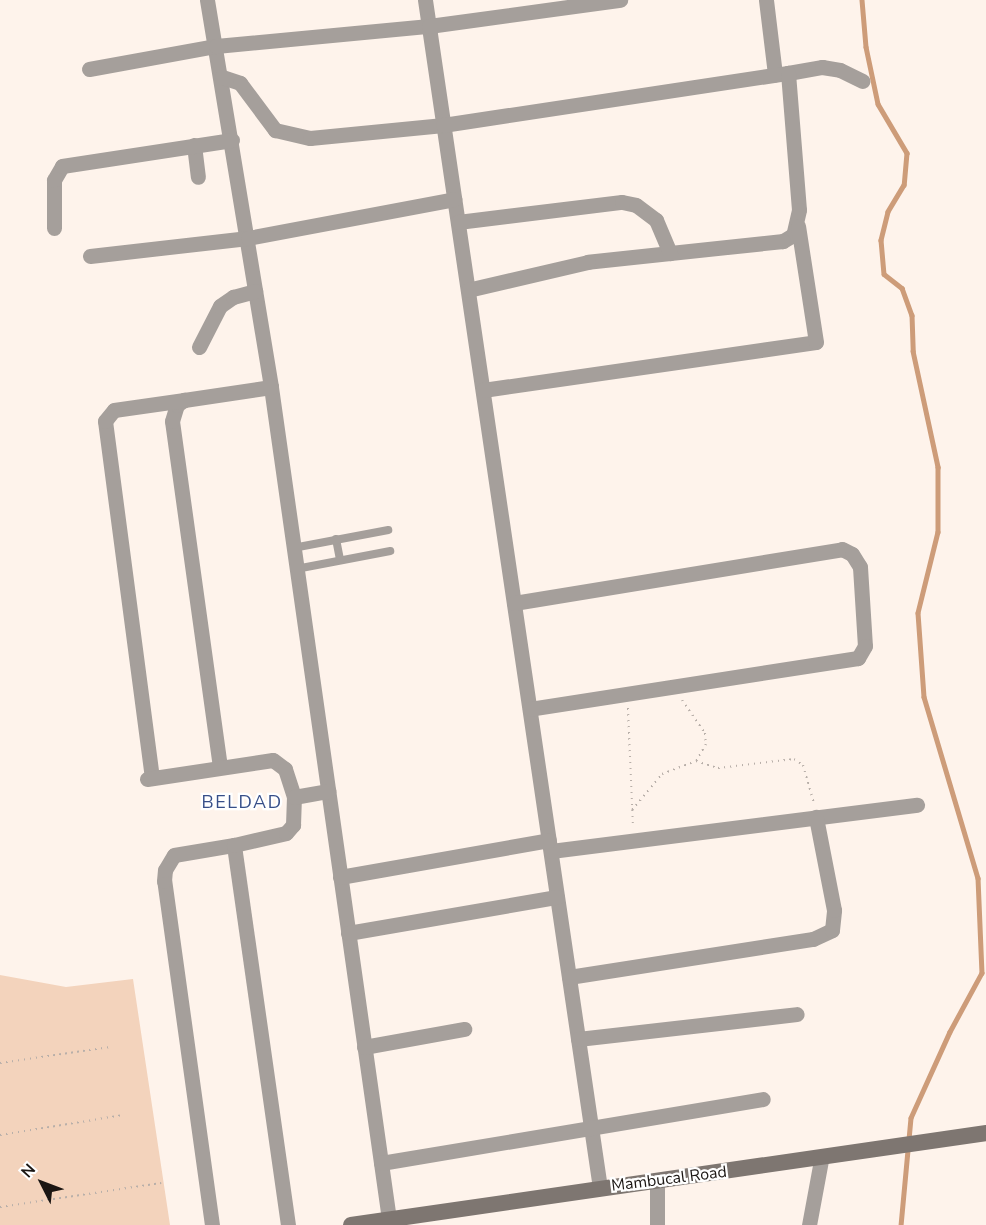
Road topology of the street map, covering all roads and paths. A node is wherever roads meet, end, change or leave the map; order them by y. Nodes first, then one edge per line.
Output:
1 (207, 0) edge
2 (425, 0) edge
3 (620, 0) edge
4 (766, 0) edge
5 (429, 26) junction
6 (216, 46) junction
7 (89, 69) dead end
8 (781, 74) junction
9 (222, 77) junction
10 (863, 81) dead end
11 (443, 125) junction
12 (232, 140) junction
13 (194, 144) junction
14 (198, 177) dead end
15 (454, 200) junction
16 (458, 222) junction
17 (798, 226) junction
18 (54, 228) dead end
19 (248, 238) junction
20 (669, 253) junction
21 (90, 256) dead end
22 (468, 290) junction
23 (255, 291) junction
24 (199, 347) dead end
25 (271, 387) junction
26 (483, 390) junction
27 (184, 400) junction
28 (388, 530) dead end
29 (336, 539) junction
30 (294, 548) junction
31 (390, 551) dead end
32 (340, 560) junction
33 (296, 569) junction
34 (514, 603) junction
35 (672, 687) junction
36 (627, 694) junction
37 (530, 709) junction
38 (696, 761) junction
39 (220, 767) junction
40 (328, 791) junction
41 (294, 797) junction
42 (917, 805) dead end
43 (632, 810) junction
44 (816, 817) junction
45 (633, 840) junction
46 (234, 845) junction
47 (550, 845) junction
48 (340, 877) junction
49 (557, 897) junction
50 (348, 933) junction
51 (569, 977) junction
52 (797, 1014) dead end
53 (464, 1029) dead end
54 (578, 1039) junction
55 (110, 1047) dead end
56 (364, 1047) junction
57 (0, 1063) edge
58 (763, 1099) dead end
59 (123, 1115) dead end
60 (592, 1127) junction
61 (986, 1133) edge
62 (0, 1135) edge
63 (821, 1160) junction
64 (381, 1163) junction
65 (657, 1181) junction
66 (161, 1183) dead end
67 (600, 1188) junction
68 (0, 1207) edge
69 (389, 1219) junction
70 (212, 1225) edge
71 (288, 1225) edge
72 (351, 1225) edge
73 (657, 1225) edge
74 (809, 1225) edge

1 - 6 street
2 - 5 street
3 - 5 street
4 - 8 street
5 - 6 street
5 - 11 street
6 - 7 street
6 - 9 street
8 - 10 street
8 - 11 street
8 - 17 street
9 - 11 street
9 - 12 street
11 - 15 street
12 - 13 street
12 - 19 street
13 - 14 street
13 - 18 street
15 - 16 street
15 - 19 street
16 - 20 street
16 - 22 street
17 - 20 street
17 - 26 street
19 - 21 street
19 - 23 street
20 - 22 street
22 - 26 street
23 - 24 street
23 - 25 street
25 - 27 street
25 - 30 street
26 - 34 street
27 - 39 street
27 - 39 street
28 - 29 lane
29 - 30 lane
29 - 32 lane
30 - 33 street
31 - 32 lane
32 - 33 lane
33 - 40 street
34 - 35 street
34 - 37 street
35 - 36 street
35 - 38 path
36 - 37 street
36 - 43 path
37 - 47 street
38 - 43 path
38 - 44 path
39 - 41 street
40 - 41 street
40 - 48 street
41 - 46 street
42 - 44 street
43 - 45 path
44 - 45 street
44 - 51 street
45 - 47 street
46 - 70 street
46 - 71 street
47 - 48 street
47 - 49 street
48 - 50 street
49 - 50 street
49 - 51 street
50 - 56 street
51 - 54 street
52 - 54 street
53 - 56 street
54 - 60 street
55 - 57 path
56 - 64 street
58 - 60 street
59 - 62 path
60 - 64 street
60 - 67 street
61 - 63 main road, Mambucal Road
63 - 65 main road, Mambucal Road
63 - 74 street
64 - 69 street
65 - 67 main road, Mambucal Road
65 - 73 street
66 - 68 path
67 - 69 main road, Mambucal Road
69 - 72 main road, Mambucal Road

